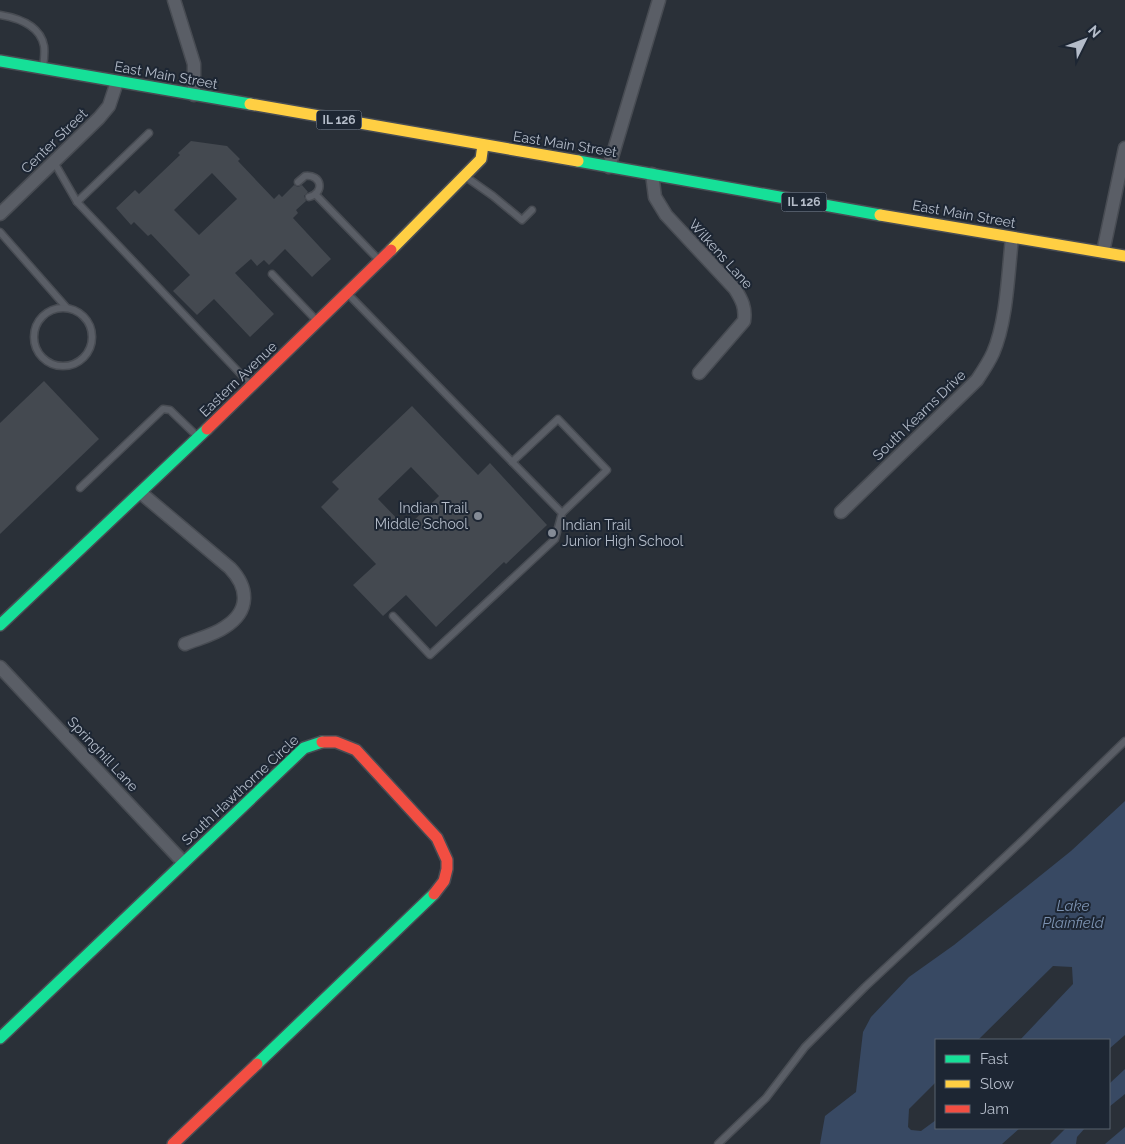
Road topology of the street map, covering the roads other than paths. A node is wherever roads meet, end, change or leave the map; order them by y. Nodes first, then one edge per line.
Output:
1 (174, 0) edge
2 (659, 0) edge
3 (0, 15) edge
4 (0, 61) edge
5 (44, 68) junction
6 (117, 82) junction
7 (194, 95) junction
8 (149, 134) dead end
9 (483, 145) junction
10 (1125, 148) edge
11 (54, 162) junction
12 (609, 166) junction
13 (652, 174) junction
14 (465, 176) junction
15 (298, 182) dead end
16 (316, 195) junction
17 (309, 198) dead end
18 (76, 202) junction
19 (532, 210) dead end
20 (0, 214) edge
21 (0, 232) edge
22 (1012, 238) junction
23 (1103, 252) junction
24 (1125, 256) edge
25 (380, 262) junction
26 (272, 274) dead end
27 (348, 294) junction
28 (66, 307) junction
29 (318, 323) junction
30 (699, 373) dead end
31 (252, 386) junction
32 (199, 438) junction
33 (512, 462) junction
34 (80, 488) dead end
35 (141, 493) junction
36 (841, 512) dead end
37 (562, 513) junction
38 (393, 616) dead end
39 (0, 625) edge
40 (184, 644) dead end
41 (0, 667) edge
42 (1125, 741) edge
43 (183, 862) junction
44 (0, 1038) edge
45 (172, 1144) edge
46 (718, 1144) edge

1 - 7 street
2 - 12 street
3 - 5 lane
4 - 5 street, East Main Street
5 - 6 street, East Main Street
6 - 7 street, East Main Street / IL 126
6 - 11 street, Center Street
7 - 9 street, East Main Street / IL 126
8 - 18 lane
9 - 12 street, East Main Street / IL 126
9 - 14 street, Eastern Avenue
10 - 23 street
11 - 18 lane
11 - 20 street, Center Street
12 - 13 street, East Main Street / IL 126
13 - 22 street, East Main Street / IL 126
13 - 30 street, Wilkens Lane
14 - 19 lane
14 - 25 street, Eastern Avenue
15 - 16 lane
16 - 17 lane
16 - 25 lane
18 - 31 lane
21 - 28 lane
22 - 23 street, East Main Street / IL 126
22 - 36 street, South Kearns Drive
23 - 24 street, East Main Street / IL 126
25 - 27 street, Eastern Avenue
26 - 29 lane
27 - 29 street, Eastern Avenue
27 - 33 lane
28 - 28 lane
29 - 31 street, Eastern Avenue
31 - 32 street, Eastern Avenue
32 - 34 lane
32 - 35 street, Eastern Avenue
33 - 37 lane
33 - 37 lane
35 - 39 street, Eastern Avenue
35 - 40 street
37 - 38 lane
41 - 43 street, Springhill Lane
42 - 46 lane
43 - 44 street, South Hawthorne Circle
43 - 45 street, South Hawthorne Circle

